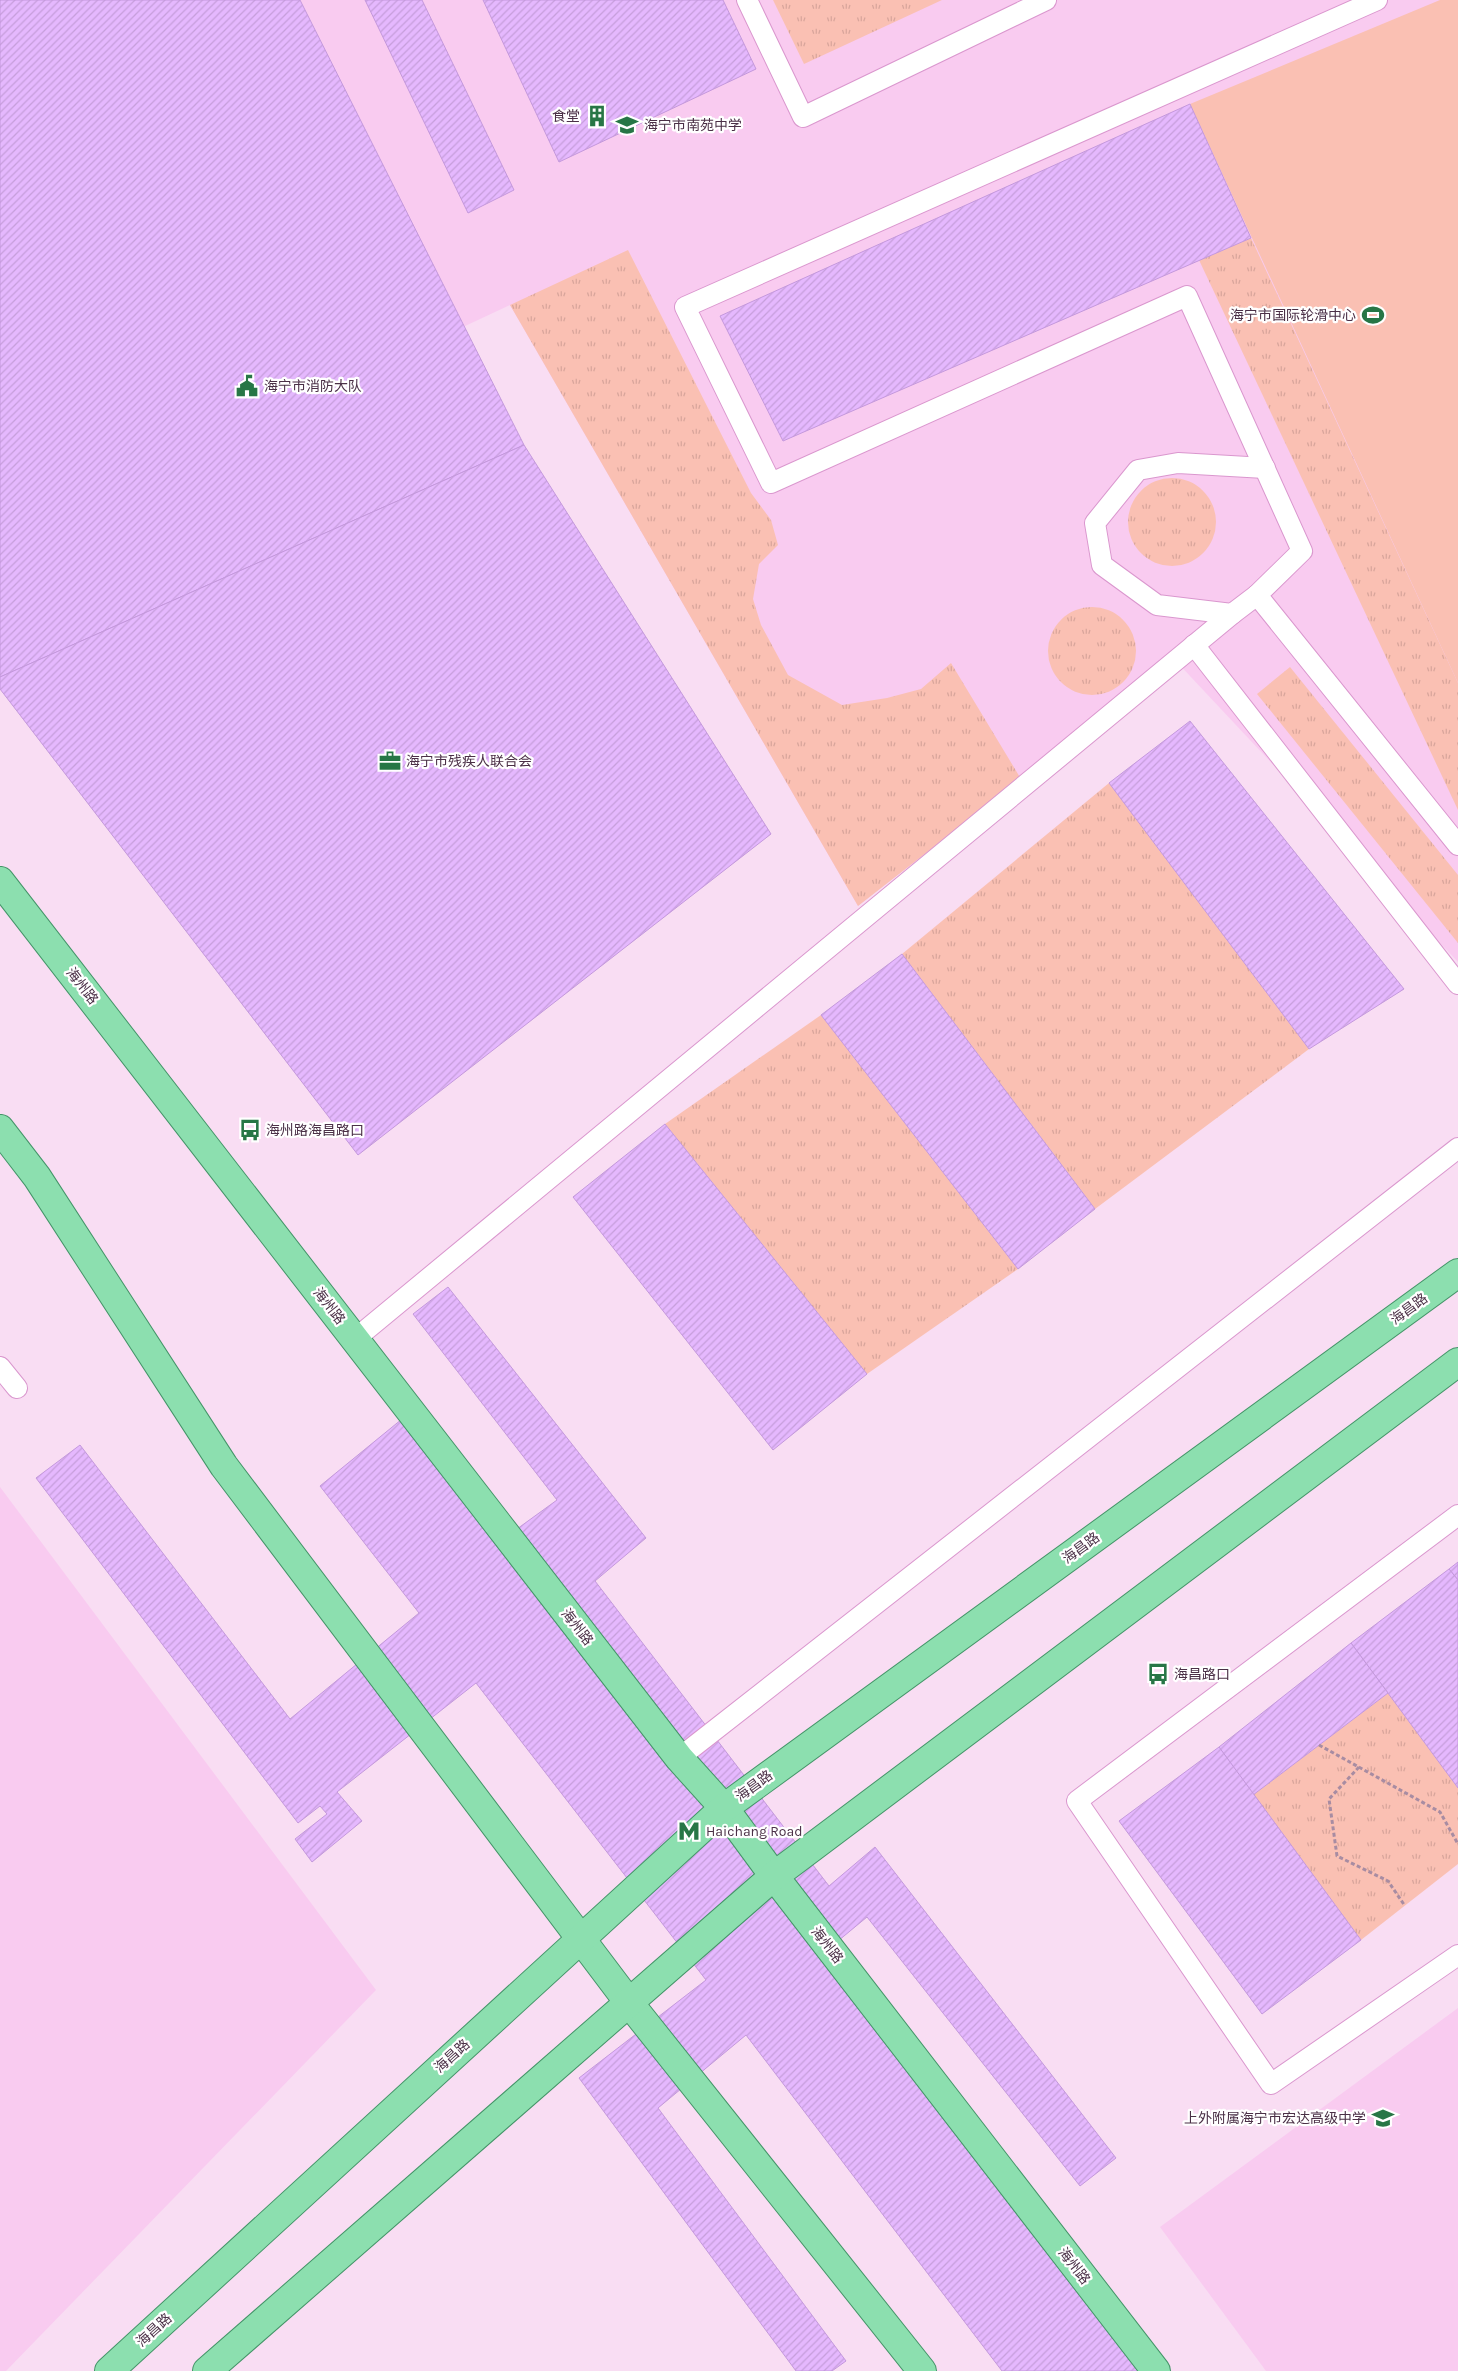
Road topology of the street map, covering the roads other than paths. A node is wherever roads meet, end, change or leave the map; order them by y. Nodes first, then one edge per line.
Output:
1 (747, 0) edge
2 (1046, 0) edge
3 (1377, 0) edge
4 (1265, 468) junction
5 (1257, 595) junction
6 (1232, 614) junction
7 (1194, 645) junction
8 (1458, 845) edge
9 (0, 881) edge
10 (1458, 984) edge
11 (0, 1129) edge
12 (1458, 1148) edge
13 (1458, 1273) edge
14 (355, 1339) junction
15 (1458, 1362) edge
16 (0, 1367) edge
17 (17, 1388) dead end
18 (1458, 1515) edge
19 (679, 1758) junction
20 (724, 1808) junction
21 (774, 1876) junction
22 (580, 1940) junction
23 (1458, 1955) edge
24 (630, 2004) junction
25 (108, 2371) edge
26 (207, 2371) edge
27 (922, 2371) edge
28 (1156, 2371) edge

1 - 2 lane
3 - 4 lane
4 - 5 lane
4 - 6 lane
5 - 6 lane
5 - 8 lane
6 - 7 lane
7 - 10 lane
7 - 14 lane
9 - 14 main road, 海州路
11 - 22 main road
12 - 19 lane
13 - 20 main road, 海昌路
14 - 19 main road, 海州路
15 - 21 main road
16 - 17 lane
18 - 23 lane
19 - 20 main road, 海州路
20 - 21 main road, 海州路
20 - 22 main road, 海昌路
21 - 24 main road
21 - 28 main road, 海州路
22 - 24 main road
22 - 25 main road, 海昌路
24 - 26 main road
24 - 27 main road

